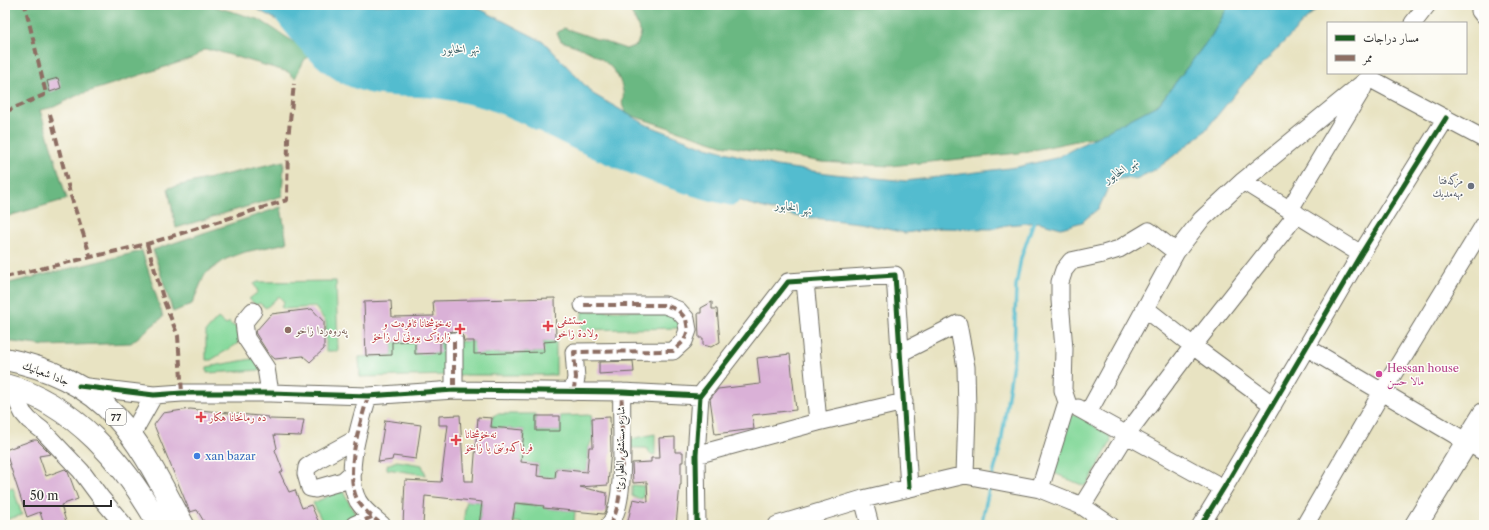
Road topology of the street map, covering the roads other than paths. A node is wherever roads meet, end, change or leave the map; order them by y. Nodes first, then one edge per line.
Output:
1 (1427, 5) edge
2 (1481, 5) edge
3 (1484, 16) edge
4 (1414, 22) edge
5 (1371, 75) edge
6 (1446, 118) junction
7 (1484, 139) edge
8 (1243, 181) junction
9 (1294, 212) junction
10 (1484, 225) edge
11 (1176, 252) junction
12 (1361, 254) junction
13 (805, 281) junction
14 (583, 305) dead end
15 (1146, 309) junction
16 (253, 311) dead end
17 (454, 341) dead end
18 (1193, 346) junction
19 (1306, 347) junction
20 (900, 353) junction
21 (5, 359) edge
22 (9, 386) edge
23 (80, 386) junction
24 (454, 390) junction
25 (270, 392) junction
26 (574, 392) junction
27 (622, 392) junction
28 (1382, 392) junction
29 (154, 395) junction
30 (368, 396) junction
31 (700, 396) junction
32 (904, 402) junction
33 (1067, 402) junction
34 (1273, 405) junction
35 (1088, 413) junction
36 (1484, 414) edge
37 (818, 422) junction
38 (1126, 435) junction
39 (131, 436) junction
40 (356, 439) junction
41 (1476, 447) edge
42 (696, 455) junction
43 (353, 472) junction
44 (965, 475) junction
45 (909, 487) junction
46 (1035, 488) junction
47 (1223, 488) junction
48 (863, 499) junction
49 (1082, 506) junction
50 (377, 521) edge
51 (124, 525) edge
52 (159, 525) edge
53 (183, 525) edge
54 (354, 525) edge
55 (609, 525) edge
56 (697, 525) edge
57 (777, 525) edge
58 (870, 525) edge
59 (1110, 525) edge
60 (1201, 525) edge
61 (1305, 525) edge
62 (1416, 525) edge

1 - 4 street
2 - 3 street
5 - 6 street
5 - 8 street
5 - 9 street
6 - 7 street
6 - 12 street
8 - 9 street
8 - 11 street
9 - 12 street
9 - 18 street
10 - 28 street
11 - 15 street
11 - 33 street
12 - 19 street
13 - 20 street
13 - 31 street
13 - 37 street
14 - 26 street
15 - 18 street
15 - 35 street
16 - 25 street
17 - 24 street
18 - 34 street
18 - 38 street
19 - 28 street
19 - 34 street
20 - 32 street
20 - 44 street
21 - 23 main road, جادا شعبانيك / 77
22 - 51 street
22 - 52 main road
23 - 29 street
23 - 39 main road, جادا شعبانيك / 77
24 - 26 street
24 - 30 street
25 - 29 street
25 - 30 street
26 - 27 street
27 - 31 street
27 - 55 street, شارع مستشفى الطوارئ
28 - 41 street
28 - 61 street
29 - 39 street
30 - 40 street
31 - 42 street
32 - 37 street
32 - 45 street
33 - 35 street
33 - 46 street
34 - 47 street
35 - 38 street
36 - 41 main road
37 - 42 street
38 - 47 street
38 - 49 street
39 - 53 main road, جادا شعبانيك / 77
40 - 43 street
40 - 43 street
41 - 62 main road
42 - 56 street
43 - 50 street
44 - 45 street
44 - 46 street
45 - 48 street
46 - 49 street
47 - 60 street
48 - 57 street
48 - 58 street
49 - 59 street
50 - 54 street

